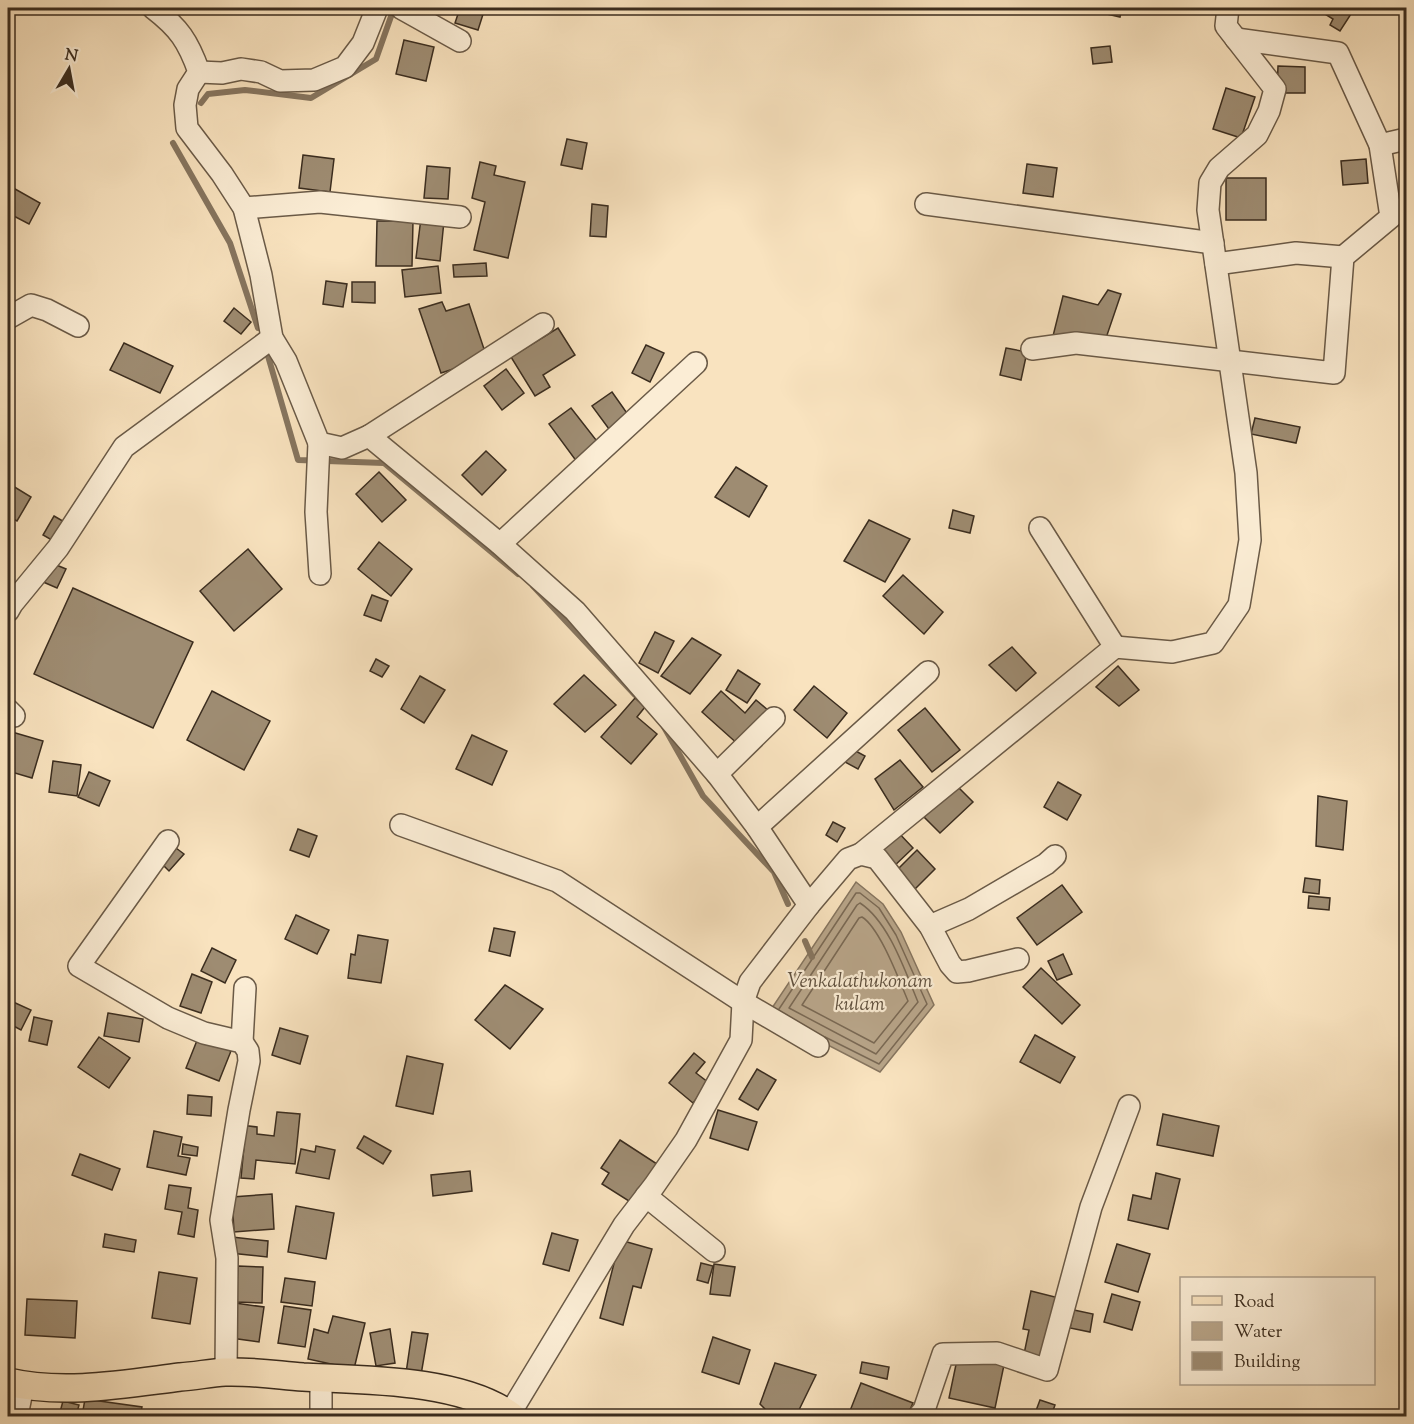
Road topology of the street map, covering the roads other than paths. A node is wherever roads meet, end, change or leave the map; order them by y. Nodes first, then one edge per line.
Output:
1 (153, 8) edge
2 (377, 8) edge
3 (402, 8) edge
4 (1228, 8) edge
5 (1236, 39) junction
6 (460, 41) dead end
7 (200, 72) junction
8 (1407, 139) edge
9 (1380, 145) junction
10 (926, 204) dead end
11 (244, 208) junction
12 (460, 217) dead end
13 (1213, 243) junction
14 (1343, 257) junction
15 (1216, 264) junction
16 (8, 318) edge
17 (543, 324) dead end
18 (78, 326) dead end
19 (272, 338) junction
20 (1032, 349) dead end
21 (1230, 360) junction
22 (696, 363) dead end
23 (369, 436) junction
24 (319, 443) junction
25 (1040, 528) dead end
26 (500, 544) junction
27 (321, 574) dead end
28 (8, 611) edge
29 (1115, 647) junction
30 (928, 672) dead end
31 (774, 718) dead end
32 (717, 774) junction
33 (401, 825) dead end
34 (757, 827) junction
35 (168, 841) dead end
36 (861, 854) junction
37 (1055, 856) dead end
38 (809, 905) junction
39 (930, 927) junction
40 (1018, 959) dead end
41 (245, 988) dead end
42 (743, 1002) junction
43 (243, 1042) junction
44 (818, 1046) dead end
45 (1129, 1106) dead end
46 (646, 1196) junction
47 (714, 1251) dead end
48 (226, 1372) junction
49 (321, 1378) junction
50 (15, 1384) edge
51 (17, 1416) edge
52 (321, 1416) edge
53 (510, 1416) edge
54 (919, 1416) edge

1 - 7 street
2 - 7 street
3 - 6 street
4 - 5 street
5 - 9 street
5 - 13 street
7 - 11 street
8 - 9 street
9 - 14 street
10 - 13 street
11 - 12 street
11 - 19 street
13 - 15 street
14 - 15 street
14 - 21 street
15 - 21 street
16 - 18 street
17 - 23 street
19 - 24 street
19 - 28 street
20 - 21 street
21 - 29 street
22 - 26 street
23 - 24 street
23 - 26 street
24 - 27 street
25 - 29 street
26 - 32 street
29 - 36 street
30 - 34 street
31 - 32 street
32 - 34 street
33 - 42 street
34 - 38 street
35 - 43 street
36 - 38 street
36 - 39 street
37 - 39 street
38 - 42 street
39 - 40 street
41 - 43 street
42 - 44 street
42 - 46 street
43 - 48 street
45 - 54 street
46 - 47 street
46 - 53 street
48 - 49 main road
48 - 50 main road
49 - 52 street
49 - 53 main road
50 - 51 street

